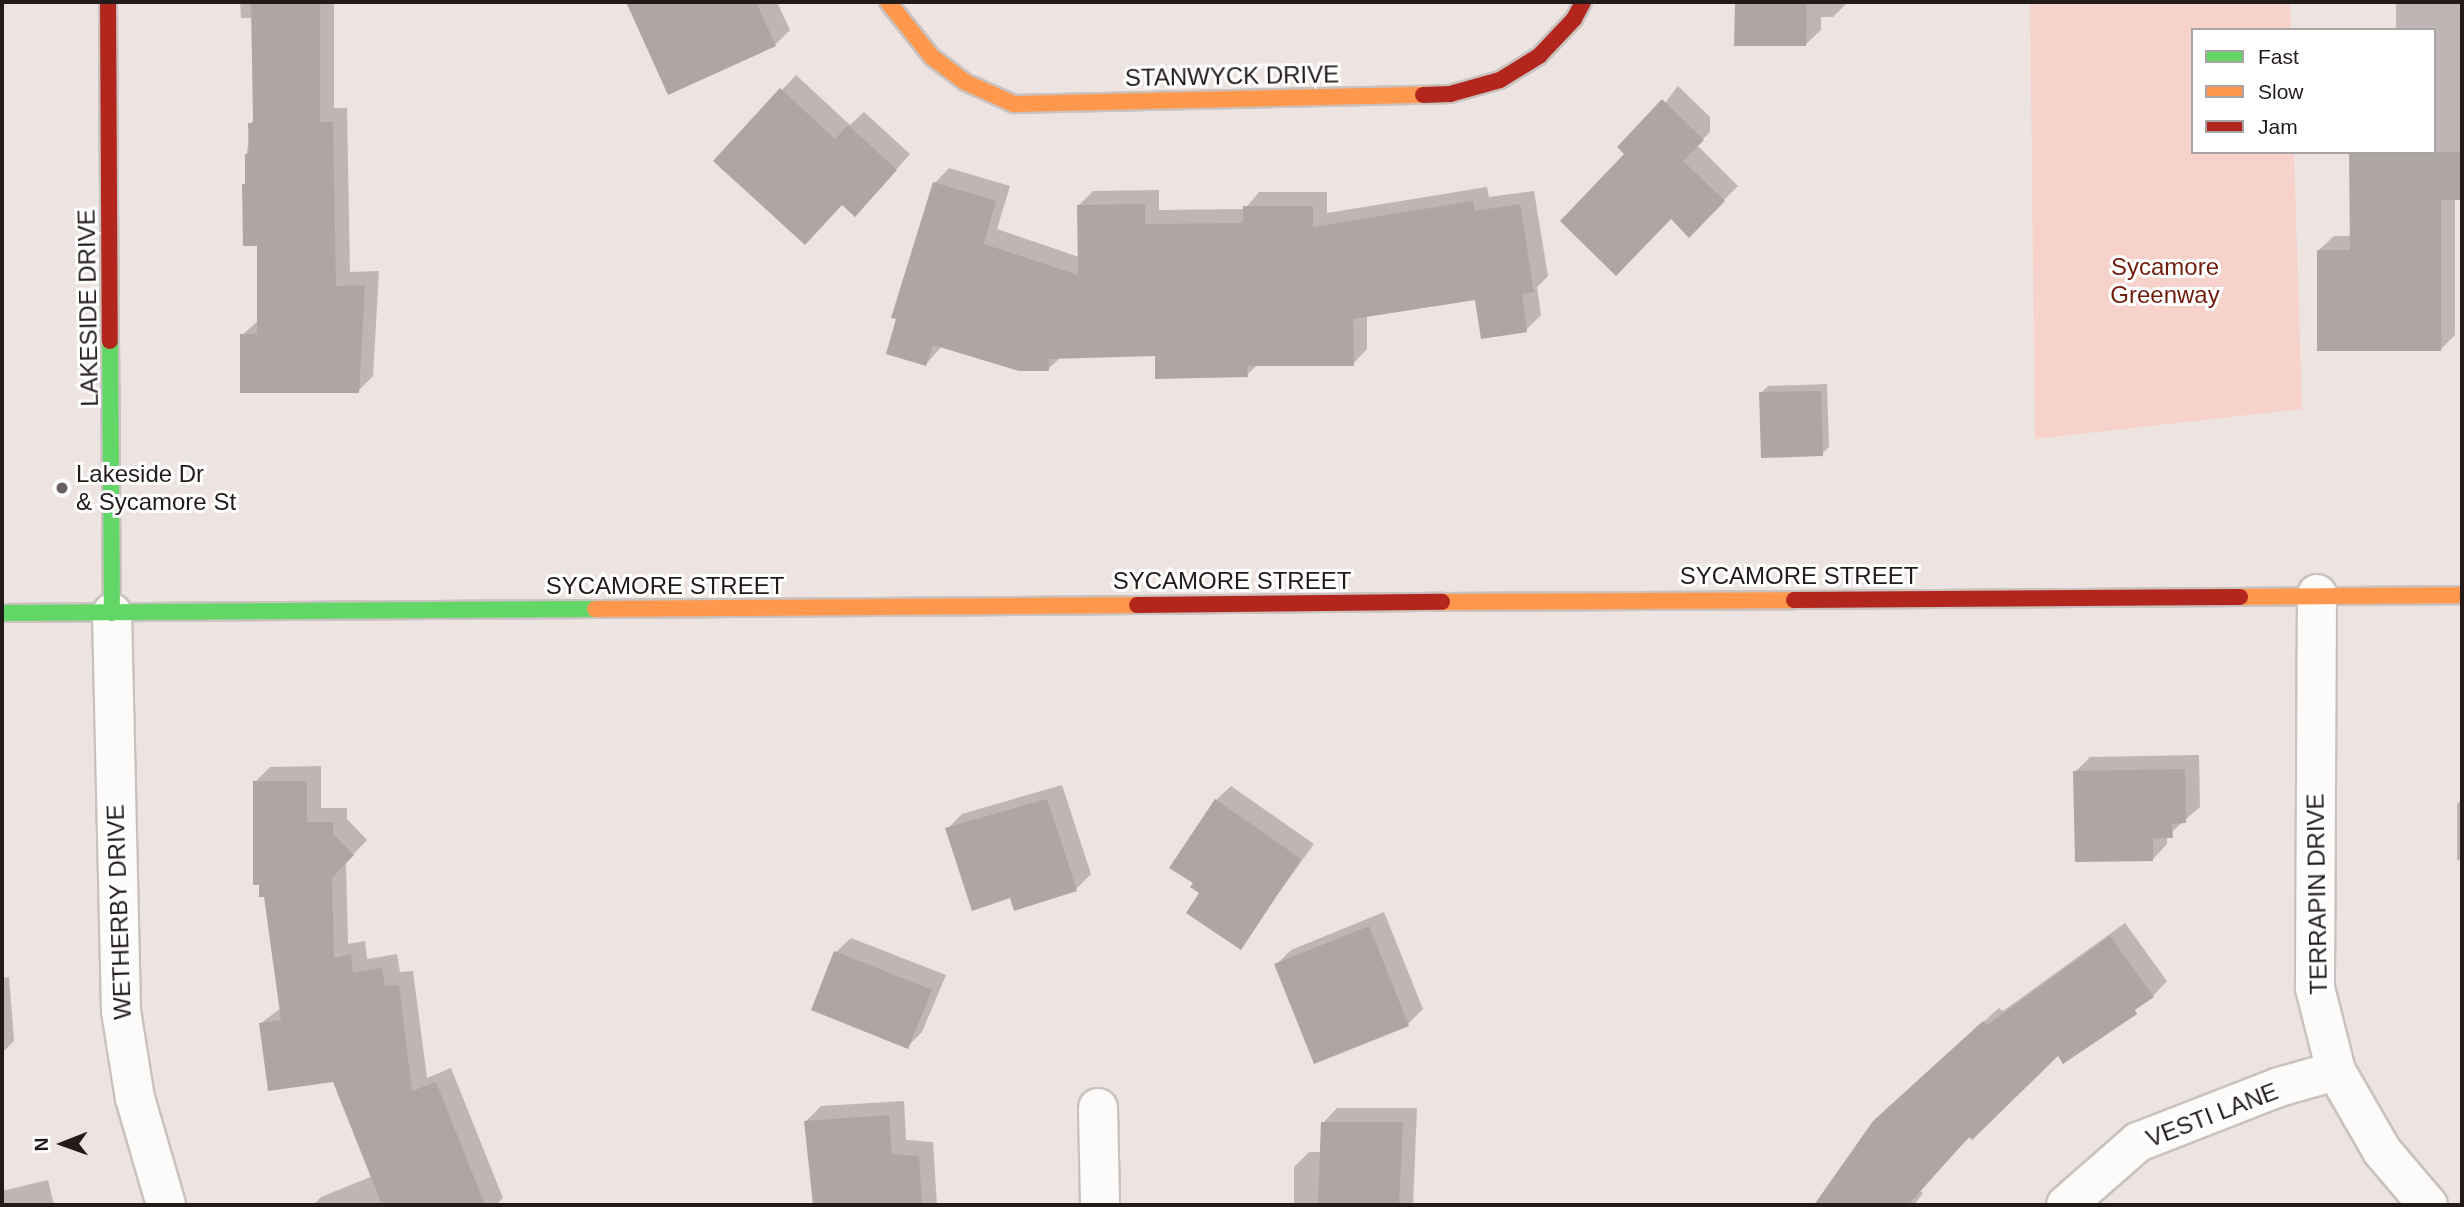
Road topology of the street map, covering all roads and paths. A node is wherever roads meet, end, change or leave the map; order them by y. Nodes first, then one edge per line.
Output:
1 (108, 2) edge
2 (888, 2) edge
3 (1583, 2) edge
4 (2317, 594) junction
5 (2462, 594) edge
6 (2, 613) edge
7 (112, 613) junction
8 (2336, 1071) junction
9 (1098, 1108) dead end
10 (166, 1205) edge
11 (1100, 1205) edge
12 (2066, 1205) edge
13 (2428, 1205) edge

1 - 7 street, LAKESIDE DRIVE
2 - 3 street, STANWYCK DRIVE
4 - 5 street, SYCAMORE STREET
4 - 7 street, SYCAMORE STREET
4 - 8 street, TERRAPIN DRIVE
6 - 7 street, SYCAMORE STREET
7 - 10 street, WETHERBY DRIVE
8 - 12 street, VESTI LANE
8 - 13 street, TERRAPIN DRIVE
9 - 11 street

